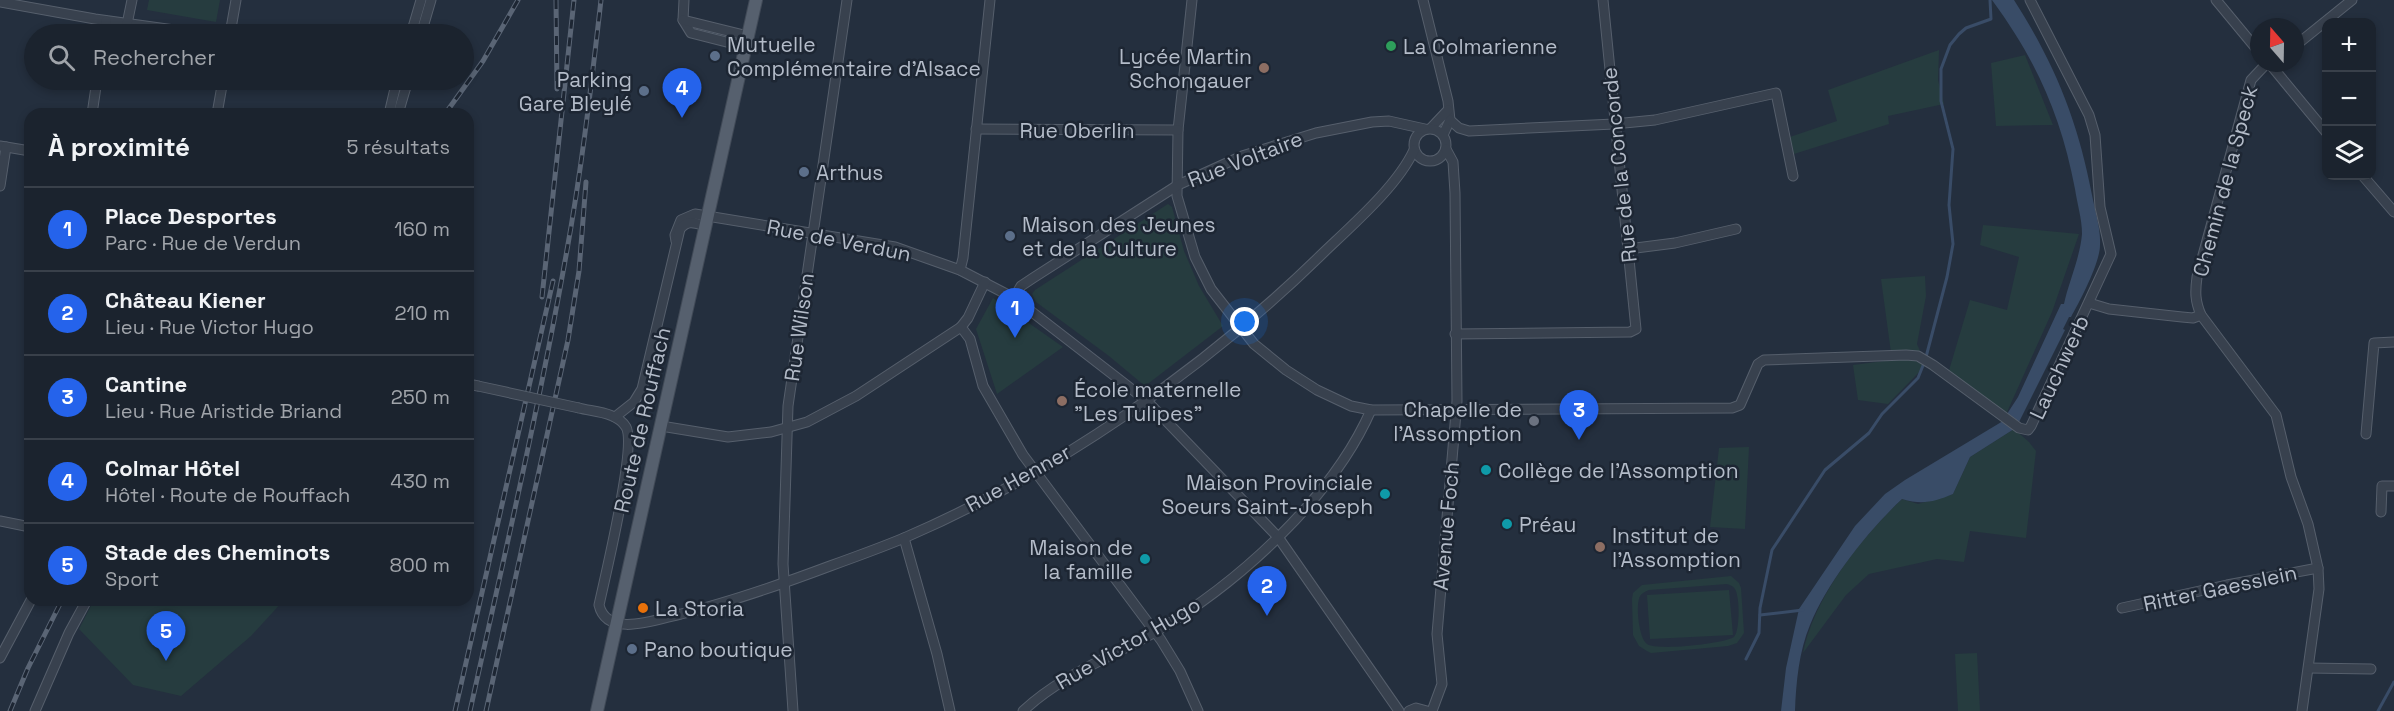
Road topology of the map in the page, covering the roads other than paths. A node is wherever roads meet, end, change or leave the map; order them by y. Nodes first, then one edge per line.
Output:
1 (132, 0) edge
2 (236, 0) edge
3 (421, 0) edge
4 (431, 0) edge
5 (684, 0) edge
6 (756, 0) edge
7 (847, 0) edge
8 (990, 0) edge
9 (1192, 0) edge
10 (1423, 0) edge
11 (1603, 0) edge
12 (2030, 0) edge
13 (2216, 0) edge
14 (2352, 0) edge
15 (0, 2) edge
16 (106, 21) junction
17 (106, 24) edge
18 (128, 24) joint
19 (232, 24) edge
20 (414, 24) edge
21 (424, 24) edge
22 (2304, 39) edge
23 (2250, 41) edge
24 (747, 42) junction
25 (2260, 72) edge
26 (2277, 72) edge
27 (96, 90) edge
28 (222, 90) edge
29 (395, 90) edge
30 (405, 90) edge
31 (93, 108) edge
32 (219, 108) edge
33 (390, 108) edge
34 (400, 108) edge
35 (1449, 115) junction
36 (1402, 124) junction
37 (1614, 124) junction
38 (2322, 127) edge
39 (976, 129) junction
40 (1428, 129) junction
41 (1178, 130) junction
42 (1443, 135) junction
43 (1414, 145) junction
44 (3, 147) edge
45 (1446, 149) junction
46 (24, 151) edge
47 (1422, 160) junction
48 (1436, 160) junction
49 (1407, 166) junction
50 (1453, 175) junction
51 (1792, 176) dead end
52 (2366, 180) edge
53 (1178, 185) junction
54 (0, 186) edge
55 (2394, 212) edge
56 (707, 221) junction
57 (1736, 229) dead end
58 (813, 232) junction
59 (1628, 249) junction
60 (960, 270) junction
61 (985, 282) junction
62 (1014, 298) junction
63 (2090, 303) junction
64 (2201, 315) junction
65 (961, 327) junction
66 (1240, 330) junction
67 (1455, 334) junction
68 (2394, 342) edge
69 (474, 385) edge
70 (1147, 401) junction
71 (1371, 410) junction
72 (1455, 412) junction
73 (615, 417) junction
74 (662, 426) junction
75 (788, 428) junction
76 (2366, 434) dead end
77 (1034, 471) junction
78 (2394, 486) edge
79 (2381, 512) dead end
80 (0, 521) edge
81 (24, 526) edge
82 (1278, 537) junction
83 (904, 538) junction
84 (2318, 568) junction
85 (784, 584) junction
86 (28, 606) edge
87 (84, 606) edge
88 (2122, 608) dead end
89 (617, 623) junction
90 (1155, 632) junction
91 (0, 658) edge
92 (2309, 668) junction
93 (2371, 669) dead end
94 (1397, 707) edge
95 (1410, 710) edge
96 (1427, 710) edge
97 (35, 711) edge
98 (597, 711) edge
99 (793, 711) edge
100 (950, 711) edge
101 (1023, 711) edge
102 (1197, 711) edge
103 (2302, 711) edge

1 - 18 street
2 - 19 street
3 - 20 street
4 - 21 street
5 - 24 street
6 - 24 main road, Route de Rouffach
7 - 58 street, Rue Wilson
8 - 39 street
9 - 41 street
10 - 35 street
11 - 37 street, Rue de la Concorde
12 - 63 street, Lauchwerb
13 - 23 street
14 - 22 street
15 - 16 street
16 - 17 street
16 - 18 street
24 - 56 main road, Route de Rouffach
25 - 64 street, Chemin de la Speck
26 - 38 street
27 - 31 street
28 - 32 street
29 - 33 street
30 - 34 street
35 - 37 street
35 - 40 street
35 - 42 street
36 - 40 street, Rue Voltaire
36 - 43 street
36 - 53 street, Rue Voltaire
37 - 51 street
37 - 59 street, Rue de la Concorde
39 - 41 street, Rue Oberlin
39 - 60 street
40 - 42 street
40 - 43 street
41 - 53 street
42 - 45 street
43 - 47 street
43 - 49 street, Rue Henner
44 - 46 street
44 - 54 street
45 - 48 street
45 - 50 street, Avenue Foch
47 - 48 street
47 - 49 street, Rue Henner
48 - 50 street
49 - 66 street, Rue Henner
50 - 67 street, Avenue Foch
52 - 55 street
53 - 62 street, Rue Voltaire
53 - 66 street
56 - 58 street, Rue de Verdun
56 - 73 street, Route de Rouffach
56 - 74 main road, Route de Rouffach
57 - 59 street
58 - 60 street, Rue de Verdun
58 - 75 street, Rue Wilson
59 - 67 street, Rue de la Concorde
60 - 61 street, Rue de Verdun
61 - 62 street, Rue de Verdun
61 - 65 street
62 - 70 street, Rue de Verdun
63 - 64 street
63 - 72 street, Lauchwerb
64 - 84 street, Chemin de la Speck
65 - 75 street
65 - 77 street
66 - 70 street, Rue Henner
66 - 71 street
67 - 72 street, Avenue Foch
68 - 76 street
69 - 73 street, bridge
70 - 77 street, Rue Henner
70 - 82 street, Rue de Verdun
71 - 72 street
71 - 82 street, Rue Victor Hugo
72 - 96 street, Avenue Foch
73 - 89 street, Route de Rouffach
74 - 75 street
74 - 89 main road, Route de Rouffach
75 - 85 street, Rue Wilson
77 - 83 street, Rue Henner
77 - 90 street
78 - 79 street
80 - 81 street
82 - 90 street, Rue Victor Hugo
82 - 94 street, Rue de Verdun
83 - 85 street, Rue Henner
83 - 100 street
84 - 88 street, Ritter Gaesslein
84 - 92 street, Chemin de la Speck
85 - 89 street, Rue Henner
85 - 99 street, Rue Wilson
86 - 91 street
87 - 97 street
89 - 98 main road, Route de Rouffach
90 - 101 street, Rue Victor Hugo
90 - 102 street
92 - 93 street
92 - 103 street, Chemin de la Speck
94 - 95 street, Rue de Verdun
95 - 96 street

